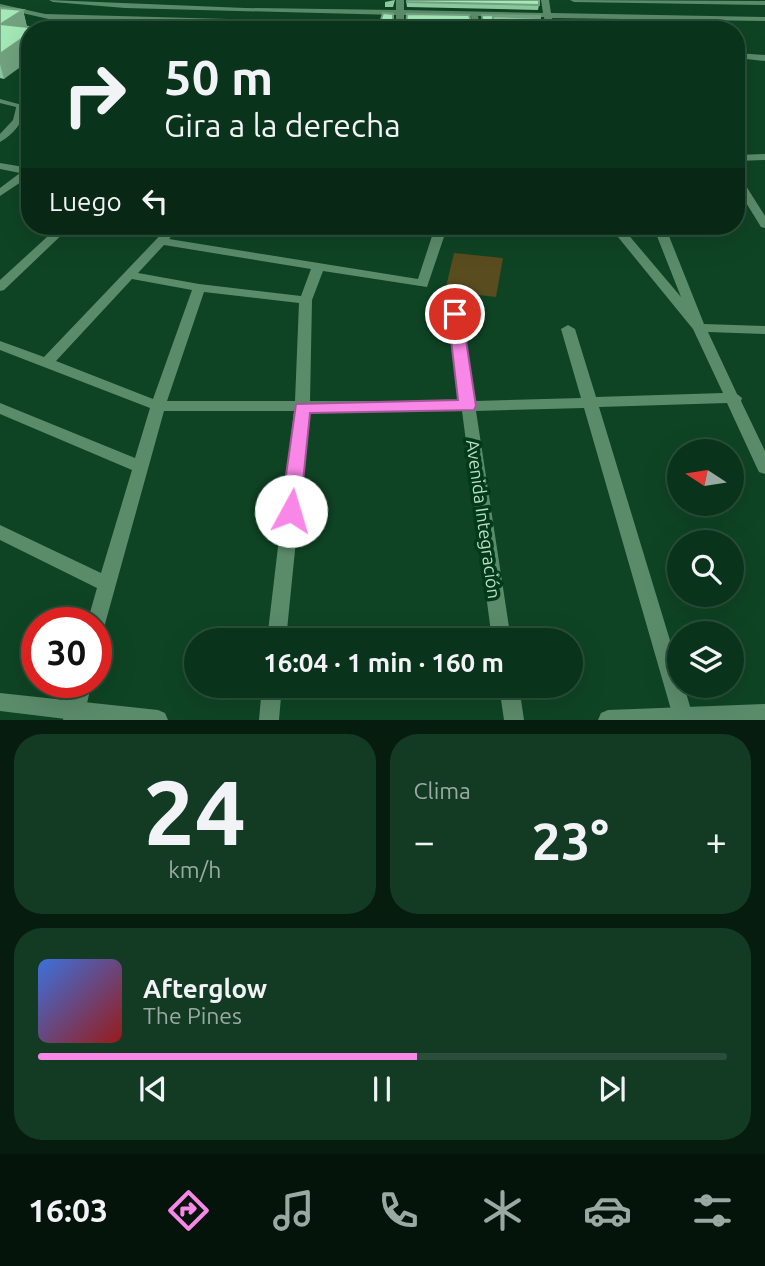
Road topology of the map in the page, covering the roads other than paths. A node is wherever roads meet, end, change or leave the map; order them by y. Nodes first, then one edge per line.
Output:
1 (53, 0) edge
2 (133, 0) edge
3 (200, 0) edge
4 (267, 0) edge
5 (336, 0) edge
6 (400, 0) edge
7 (545, 0) edge
8 (574, 0) edge
9 (689, 1) edge
10 (765, 3) edge
11 (0, 6) edge
12 (125, 6) junction
13 (191, 8) junction
14 (260, 10) junction
15 (335, 11) junction
16 (399, 12) junction
17 (474, 13) junction
18 (546, 14) junction
19 (45, 16) junction
20 (626, 16) junction
21 (702, 17) junction
22 (765, 19) edge
23 (72, 21) edge
24 (130, 21) edge
25 (336, 21) edge
26 (400, 21) edge
27 (475, 21) edge
28 (548, 21) edge
29 (628, 21) edge
30 (704, 21) edge
31 (745, 57) edge
32 (765, 58) edge
33 (0, 102) edge
34 (20, 106) joint
35 (21, 110) edge
36 (21, 114) edge
37 (0, 139) edge
38 (765, 157) edge
39 (745, 158) edge
40 (0, 166) edge
41 (21, 168) edge
42 (21, 175) edge
43 (0, 193) edge
44 (745, 193) edge
45 (765, 225) edge
46 (55, 235) edge
47 (167, 235) edge
48 (439, 235) edge
49 (622, 235) edge
50 (663, 235) edge
51 (161, 241) junction
52 (318, 268) junction
53 (129, 275) junction
54 (0, 286) edge
55 (199, 288) junction
56 (306, 300) junction
57 (455, 314) dead end
58 (699, 328) junction
59 (568, 329) dead end
60 (765, 330) edge
61 (0, 345) edge
62 (46, 363) junction
63 (734, 398) junction
64 (589, 404) junction
65 (468, 406) junction
66 (158, 407) junction
67 (0, 408) edge
68 (302, 408) junction
69 (141, 467) junction
70 (765, 468) edge
71 (0, 532) edge
72 (106, 584) junction
73 (100, 607) edge
74 (278, 628) edge
75 (500, 628) edge
76 (78, 698) edge
77 (271, 698) edge
78 (511, 698) edge
79 (0, 702) edge
80 (765, 714) edge
81 (74, 716) edge
82 (683, 718) edge
83 (158, 720) edge
84 (269, 720) edge
85 (514, 720) edge
86 (607, 720) edge

1 - 12 street
2 - 12 street
3 - 13 street
4 - 14 street
5 - 15 street
6 - 16 street
7 - 18 street
8 - 9 street
9 - 10 street
9 - 21 street
11 - 19 street
12 - 13 street
13 - 14 street
14 - 15 street
15 - 16 street
15 - 25 street
16 - 17 street
16 - 26 street
17 - 18 street
17 - 27 street
18 - 20 street
18 - 28 street
19 - 23 street
19 - 24 street
20 - 21 street
20 - 29 street
21 - 22 street
21 - 30 street
31 - 32 street
33 - 34 lane
34 - 35 street
36 - 37 street
38 - 39 street
40 - 41 street
42 - 43 street
44 - 45 street
46 - 54 street
47 - 51 street
48 - 52 street
49 - 58 street
50 - 58 street
51 - 52 street
51 - 53 street
52 - 56 street
53 - 55 street
53 - 62 street
55 - 56 street
55 - 66 street
56 - 68 street
57 - 65 street, Avenida Integración
58 - 60 street
58 - 63 street
59 - 64 street
61 - 62 street
62 - 66 street
63 - 64 street
63 - 70 street
64 - 65 street
64 - 82 street
65 - 68 street
65 - 75 street, Avenida Integración
66 - 68 street
66 - 69 street
67 - 69 street
68 - 74 street
69 - 72 street
71 - 72 street
72 - 73 street
76 - 81 street
77 - 84 street
78 - 85 street
79 - 81 street
80 - 82 street
81 - 83 street
82 - 86 street

